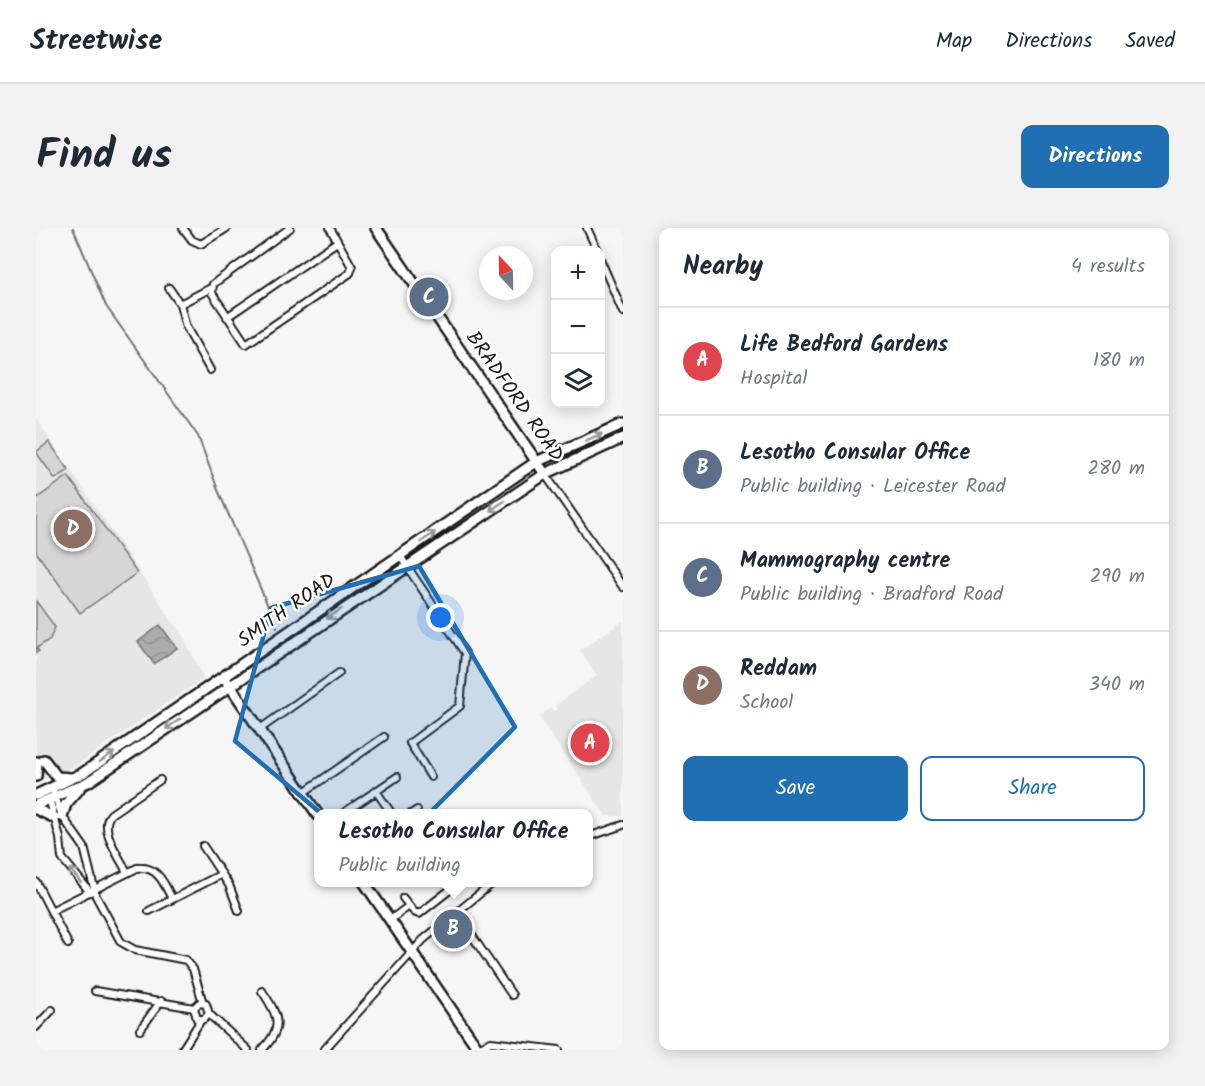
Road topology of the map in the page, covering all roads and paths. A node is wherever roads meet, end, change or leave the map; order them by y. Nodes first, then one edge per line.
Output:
1 (183, 228) edge
2 (227, 228) edge
3 (330, 228) edge
4 (376, 228) edge
5 (587, 228) edge
6 (286, 229) edge
7 (337, 242) junction
8 (595, 246) edge
9 (605, 271) edge
10 (169, 288) dead end
11 (212, 288) junction
12 (180, 304) junction
13 (623, 312) edge
14 (227, 316) junction
15 (210, 370) dead end
16 (623, 424) edge
17 (623, 438) edge
18 (536, 462) junction
19 (545, 474) junction
20 (400, 556) junction
21 (407, 566) junction
22 (623, 587) edge
23 (339, 674) dead end
24 (226, 681) junction
25 (260, 729) junction
26 (384, 737) dead end
27 (40, 761) edge
28 (36, 776) edge
29 (78, 776) junction
30 (397, 777) dead end
31 (431, 777) dead end
32 (160, 780) dead end
33 (88, 782) junction
34 (376, 791) junction
35 (304, 792) junction
36 (36, 795) edge
37 (51, 795) junction
38 (36, 807) edge
39 (314, 809) edge
40 (351, 809) edge
41 (389, 809) edge
42 (58, 817) junction
43 (623, 825) edge
44 (74, 833) junction
45 (593, 835) edge
46 (60, 838) junction
47 (203, 846) dead end
48 (127, 872) junction
49 (222, 874) junction
50 (36, 882) edge
51 (367, 887) edge
52 (454, 887) edge
53 (488, 887) edge
54 (95, 888) junction
55 (88, 892) junction
56 (96, 896) junction
57 (403, 898) dead end
58 (172, 899) junction
59 (409, 906) junction
60 (51, 911) junction
61 (149, 911) dead end
62 (240, 911) dead end
63 (456, 912) junction
64 (390, 920) junction
65 (68, 944) dead end
66 (412, 951) junction
67 (95, 991) dead end
68 (262, 991) dead end
69 (512, 996) dead end
70 (161, 1001) junction
71 (203, 1003) junction
72 (194, 1008) junction
73 (52, 1010) dead end
74 (209, 1014) junction
75 (201, 1020) junction
76 (36, 1028) edge
77 (140, 1030) dead end
78 (478, 1049) edge
79 (182, 1050) edge
80 (248, 1050) edge
81 (262, 1050) edge
82 (324, 1050) edge
83 (559, 1050) edge

1 - 2 street
3 - 7 street
4 - 18 main road, BRADFORD ROAD
5 - 8 street
6 - 11 street
7 - 14 street
7 - 14 street
9 - 13 street
10 - 12 street
11 - 12 street
11 - 14 street
12 - 15 street
18 -> 16 main road, SMITH ROAD
17 - 19 main road, SMITH ROAD
18 - 19 main road, BRADFORD ROAD
20 -> 18 main road, SMITH ROAD
19 -> 21 main road, SMITH ROAD
19 - 22 street, BRADFORD ROAD
20 - 21 street
20 - 24 main road, SMITH ROAD
21 -> 24 main road, SMITH ROAD
21 - 31 street
23 - 25 street
24 - 25 main road
29 -> 24 main road, SMITH ROAD
24 -> 33 main road, SMITH ROAD
25 - 35 main road
26 - 35 street
27 - 28 main road
27 - 29 main road
29 - 37 main road, SMITH ROAD
30 - 34 street
32 - 48 street
33 - 37 main road, SMITH ROAD
33 - 42 main road
34 - 40 street
34 - 41 street
35 - 39 main road
36 - 37 main road, SMITH ROAD
37 - 38 main road, SMITH ROAD
37 - 42 street
38 - 42 main road
42 - 44 street
42 - 46 street
43 - 45 street
44 - 46 street
44 - 54 street
55 -> 46 street
47 - 49 street
48 - 54 street
48 - 58 street
49 - 58 street
49 - 62 street
50 - 60 street
51 - 64 main road
52 - 59 street
53 - 63 street
54 - 55 street
54 - 56 street
55 - 56 street
55 - 60 street
56 - 71 street
57 - 59 street
58 - 61 street
59 - 64 street
60 - 65 street
63 - 66 street
63 - 69 street
64 - 66 main road
66 - 78 main road
66 - 82 street
67 - 70 street
68 - 81 street
70 - 72 street
70 - 77 street
71 - 72 street
71 - 74 street
72 - 75 street
73 - 76 street
74 - 75 street
74 - 80 street
75 - 79 street
78 - 83 street

